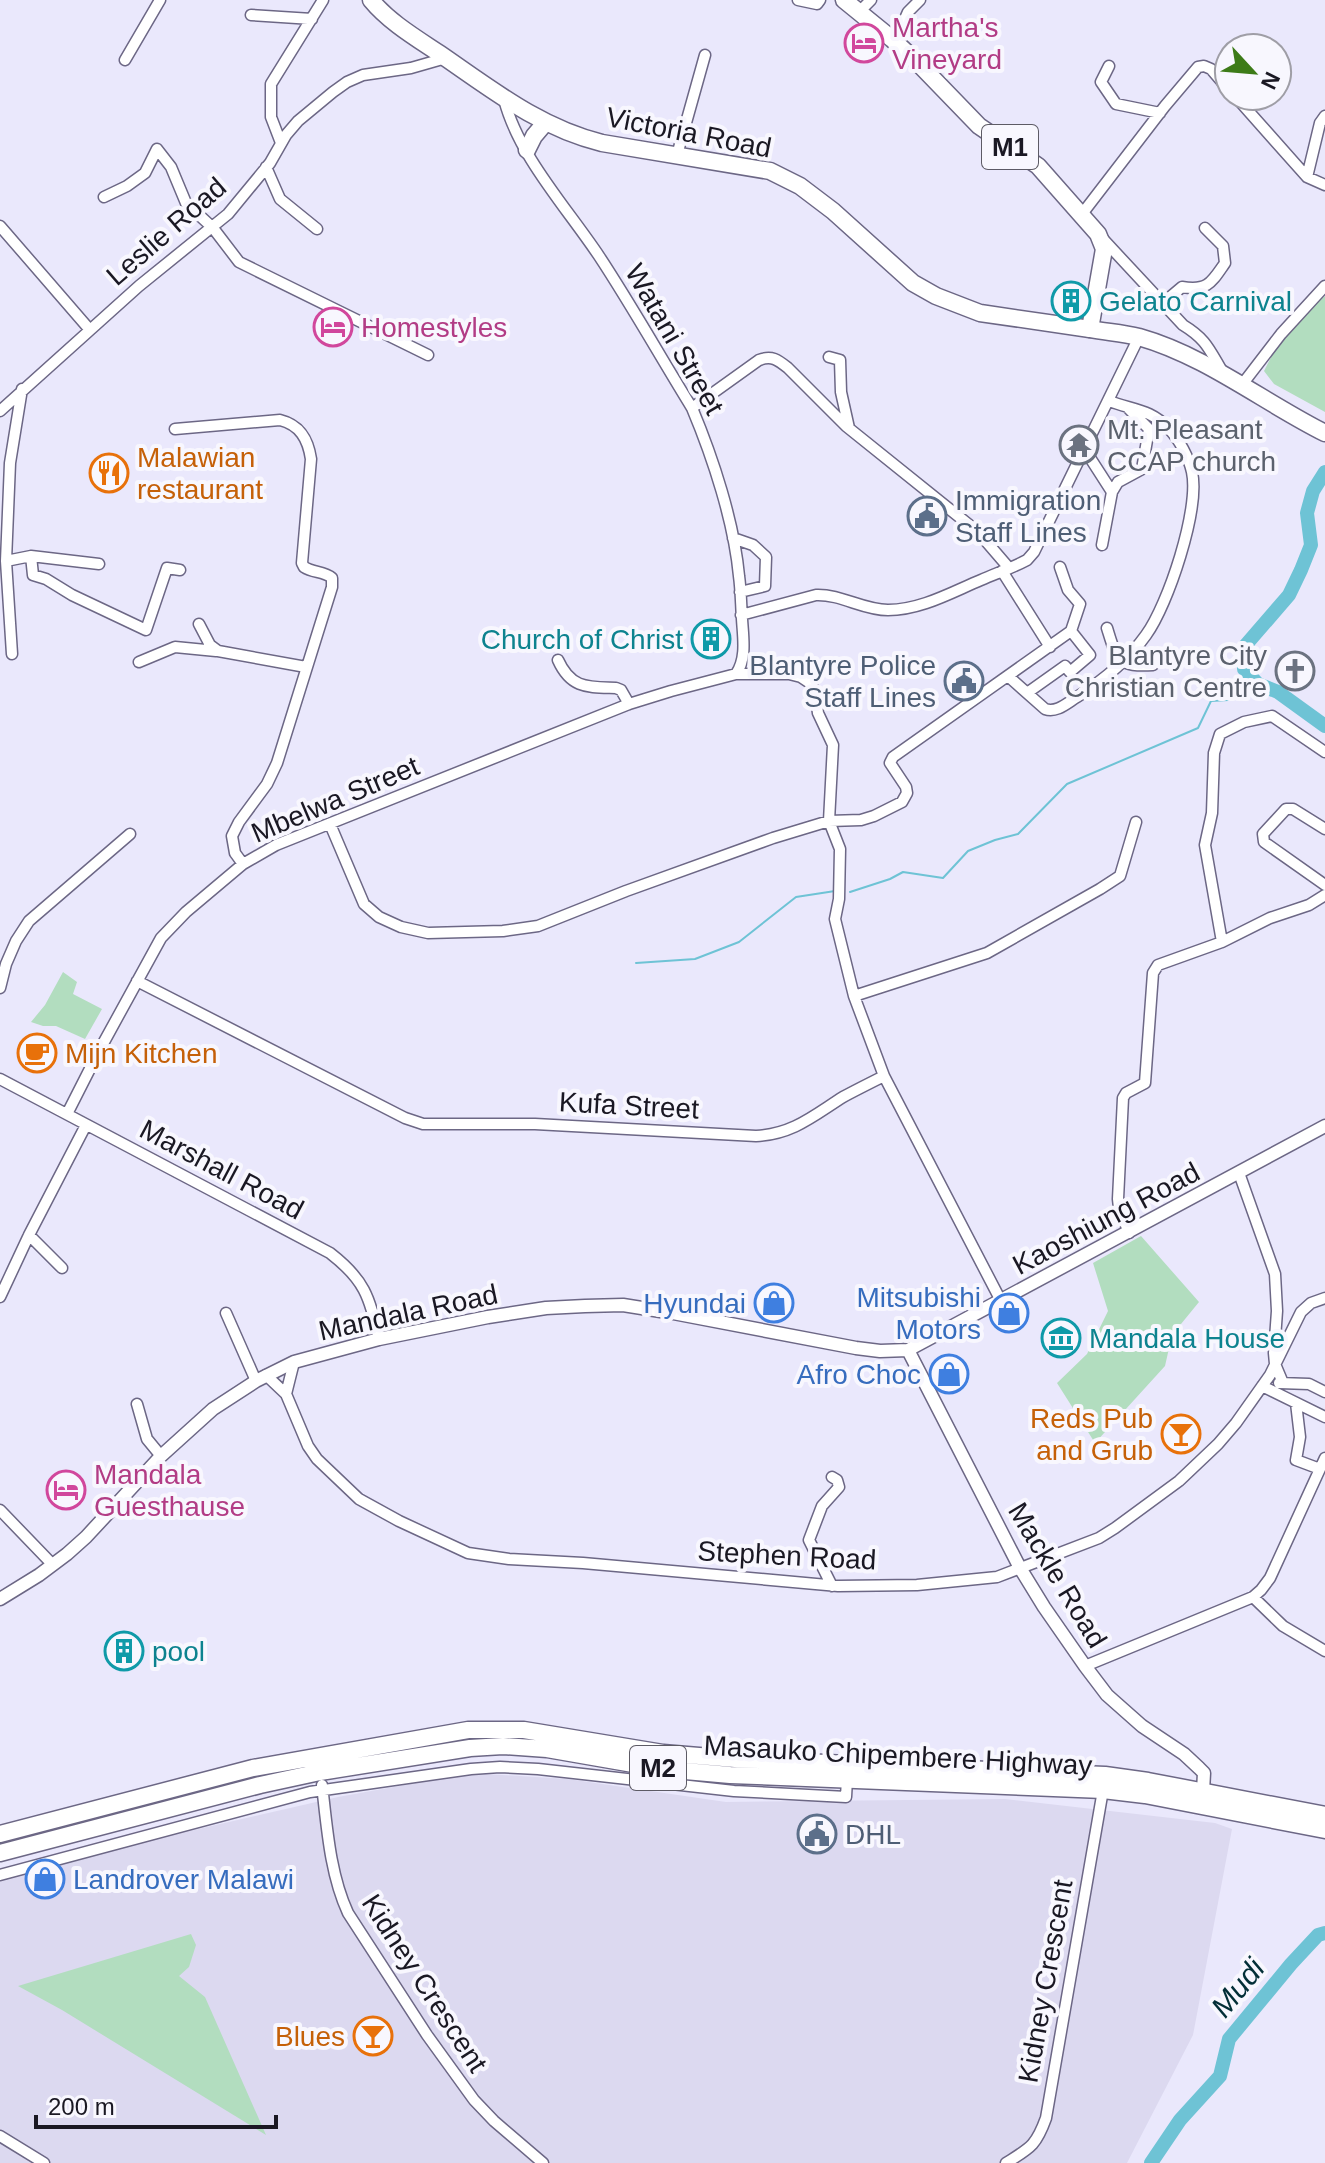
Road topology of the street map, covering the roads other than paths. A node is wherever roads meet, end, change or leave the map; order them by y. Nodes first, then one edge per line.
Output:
1 (160, 0) edge
2 (323, 0) edge
3 (371, 0) edge
4 (798, 0) edge
5 (820, 0) edge
6 (844, 0) edge
7 (920, 0) edge
8 (865, 6) edge
9 (251, 15) dead end
10 (312, 19) junction
11 (895, 41) junction
12 (705, 55) dead end
13 (446, 58) junction
14 (125, 60) dead end
15 (1109, 66) dead end
16 (1213, 71) edge
17 (504, 99) junction
18 (1249, 112) edge
19 (1160, 113) junction
20 (1325, 116) edge
21 (545, 123) junction
22 (281, 143) junction
23 (527, 150) junction
24 (677, 155) junction
25 (266, 167) junction
26 (1307, 177) junction
27 (1325, 185) edge
28 (104, 197) dead end
29 (1082, 214) junction
30 (0, 226) edge
31 (213, 228) junction
32 (1205, 228) dead end
33 (317, 229) dead end
34 (1098, 234) junction
35 (1325, 286) edge
36 (1163, 303) junction
37 (1090, 329) junction
38 (90, 330) junction
39 (1139, 337) junction
40 (428, 355) dead end
41 (829, 357) dead end
42 (1225, 376) junction
43 (1241, 386) junction
44 (22, 389) junction
45 (1109, 401) junction
46 (692, 408) junction
47 (1128, 408) junction
48 (0, 411) edge
49 (175, 429) dead end
50 (850, 430) junction
51 (1319, 430) edge
52 (1085, 450) junction
53 (1112, 492) junction
54 (733, 538) junction
55 (1102, 545) dead end
56 (31, 556) junction
57 (6, 561) junction
58 (99, 564) dead end
59 (1060, 567) dead end
60 (180, 570) dead end
61 (1005, 570) junction
62 (740, 592) junction
63 (741, 615) junction
64 (199, 624) dead end
65 (1107, 628) dead end
66 (1071, 631) junction
67 (1050, 647) junction
68 (218, 651) junction
69 (12, 654) dead end
70 (558, 660) dead end
71 (1123, 660) junction
72 (139, 662) dead end
73 (1153, 665) dead end
74 (306, 667) junction
75 (736, 674) junction
76 (1009, 677) junction
77 (1027, 693) junction
78 (629, 704) junction
79 (1325, 752) edge
80 (829, 821) junction
81 (1136, 822) dead end
82 (330, 824) junction
83 (1325, 829) edge
84 (130, 834) dead end
85 (243, 864) junction
86 (1325, 885) edge
87 (1325, 895) edge
88 (1222, 942) junction
89 (137, 981) junction
90 (0, 988) edge
91 (854, 996) junction
92 (884, 1076) junction
93 (0, 1079) edge
94 (67, 1114) junction
95 (86, 1125) junction
96 (1325, 1126) edge
97 (1239, 1173) junction
98 (1129, 1233) junction
99 (29, 1235) junction
100 (62, 1268) dead end
101 (0, 1297) edge
102 (1325, 1298) edge
103 (1001, 1301) junction
104 (226, 1313) dead end
105 (379, 1339) junction
106 (908, 1350) junction
107 (294, 1362) junction
108 (1275, 1364) junction
109 (261, 1378) junction
110 (1283, 1383) junction
111 (1264, 1384) junction
112 (1325, 1392) edge
113 (286, 1394) junction
114 (1296, 1403) junction
115 (137, 1404) dead end
116 (1325, 1417) edge
117 (161, 1456) junction
118 (1325, 1458) edge
119 (1320, 1469) junction
120 (832, 1477) dead end
121 (0, 1510) edge
122 (53, 1565) junction
123 (1020, 1568) junction
124 (832, 1586) junction
125 (1253, 1597) junction
126 (0, 1599) edge
127 (1325, 1651) edge
128 (1085, 1666) junction
129 (303, 1758) junction
130 (320, 1772) junction
131 (847, 1779) junction
132 (322, 1790) junction
133 (1103, 1790) junction
134 (1203, 1791) junction
135 (1325, 1815) edge
136 (1325, 1830) edge
137 (0, 1834) edge
138 (0, 1853) edge
139 (0, 1875) edge
140 (0, 2136) edge
141 (44, 2163) edge
142 (543, 2163) edge
143 (1006, 2163) edge

1 - 14 street
2 - 10 street
3 - 13 main road, Victoria Road
4 - 5 street
6 - 8 main road, M1
7 - 11 street
8 - 11 main road, M1
9 - 10 street
10 - 22 street
11 - 29 main road, M1
12 - 24 street
13 - 17 main road, Victoria Road
13 - 22 street, Leslie Road
15 - 19 street
16 - 19 street
17 - 21 main road, Victoria Road
17 - 23 street, Watani Street
18 - 26 street
19 - 29 street
20 - 26 street
21 - 23 main road
21 - 24 main road, Victoria Road
22 - 25 street, Leslie Road
23 - 46 street, Watani Street
24 - 37 main road, Victoria Road
25 - 31 street, Leslie Road
25 - 33 street
26 - 27 street
28 - 31 street
29 - 34 main road, M1
30 - 38 street
31 - 38 street, Leslie Road
31 - 40 street
32 - 36 street
34 - 36 street
34 - 37 main road
35 - 43 street
36 - 42 street
37 - 39 main road, Victoria Road
38 - 44 street, Leslie Road
39 - 42 main road, Victoria Road
39 - 45 street
41 - 50 street
42 - 43 main road, Victoria Road
43 - 51 main road, Victoria Road
44 - 48 street, Leslie Road
44 - 57 street
45 - 47 street
45 - 52 street
46 - 50 street
46 - 54 street, Watani Street
47 - 53 street
47 - 71 street
49 - 74 street
50 - 61 street
52 - 53 street
52 - 61 street
53 - 55 street
54 - 62 street, Watani Street
54 - 62 street
56 - 57 street
56 - 58 street
56 - 60 street
57 - 69 street
59 - 66 street
61 - 63 street
61 - 67 street
62 - 63 street, Watani Street
63 - 75 street, Watani Street
64 - 68 street
65 - 71 street
66 - 67 street
66 - 77 street
67 - 76 street
68 - 72 street
68 - 74 street
70 - 78 street
71 - 73 street
71 - 77 street
74 - 85 street
75 - 78 street, Mbelwa Street
75 - 80 street, Mbelwa Street
76 - 77 street
76 - 80 street
78 - 82 street, Mbelwa Street
79 - 88 street
80 - 82 street
80 - 91 street, Mbelwa Street
81 - 91 street
82 - 85 street, Mbelwa Street
83 - 86 street
84 - 90 street
85 - 89 street, Mbelwa Street
87 - 88 street
88 - 98 street
89 - 92 street, Kufa Street
89 - 94 street, Mbelwa Street
91 - 92 street, Mbelwa Street
92 - 103 street
93 - 94 street, Marshall Road
94 - 95 street, Marshall Road
95 - 99 street
95 - 105 street, Marshall Road
96 - 97 street, Kaoshiung Road
97 - 98 street, Kaoshiung Road
97 - 108 street
98 - 103 street, Kaoshiung Road
99 - 100 street
99 - 101 street
102 - 108 street, Stephen Road
103 - 106 street, Kaoshiung Road
104 - 109 street
105 - 106 street, Mandala Road
105 - 107 street, Mandala Road
106 - 123 street, Mackle Road
107 - 109 street, Mandala Road
107 - 113 street
108 - 110 street
108 - 111 street, Stephen Road
109 - 113 street, Stephen Road
109 - 117 street, Mandala Road
110 - 111 street
110 - 112 street
111 - 114 street
111 - 123 street, Stephen Road
113 - 124 street, Stephen Road
114 - 116 street
114 - 119 street
115 - 117 street
117 - 122 street, Mandala Road
118 - 119 street
119 - 125 street
120 - 124 street
121 - 122 street
122 - 126 street, Mandala Road
123 - 124 street, Stephen Road
123 - 128 street, Mackle Road
125 - 127 street
125 - 128 street
128 - 134 street, Mackle Road
129 - 130 street
129 - 134 main road, Masauko Chipembere Highway / M2
129 - 137 main road, Masauko Chipembere Highway / M2
130 - 131 main road, Masauko Chipembere Highway / M2
130 - 132 street, Kidney Crescent
130 - 138 main road, Masauko Chipembere Highway / M2
131 - 132 street
131 - 133 main road, Masauko Chipembere Highway / M2
132 - 139 street
132 - 142 street, Kidney Crescent
133 - 136 main road, Masauko Chipembere Highway / M2
133 - 143 street, Kidney Crescent
134 - 135 main road, Masauko Chipembere Highway / M2
140 - 141 street

